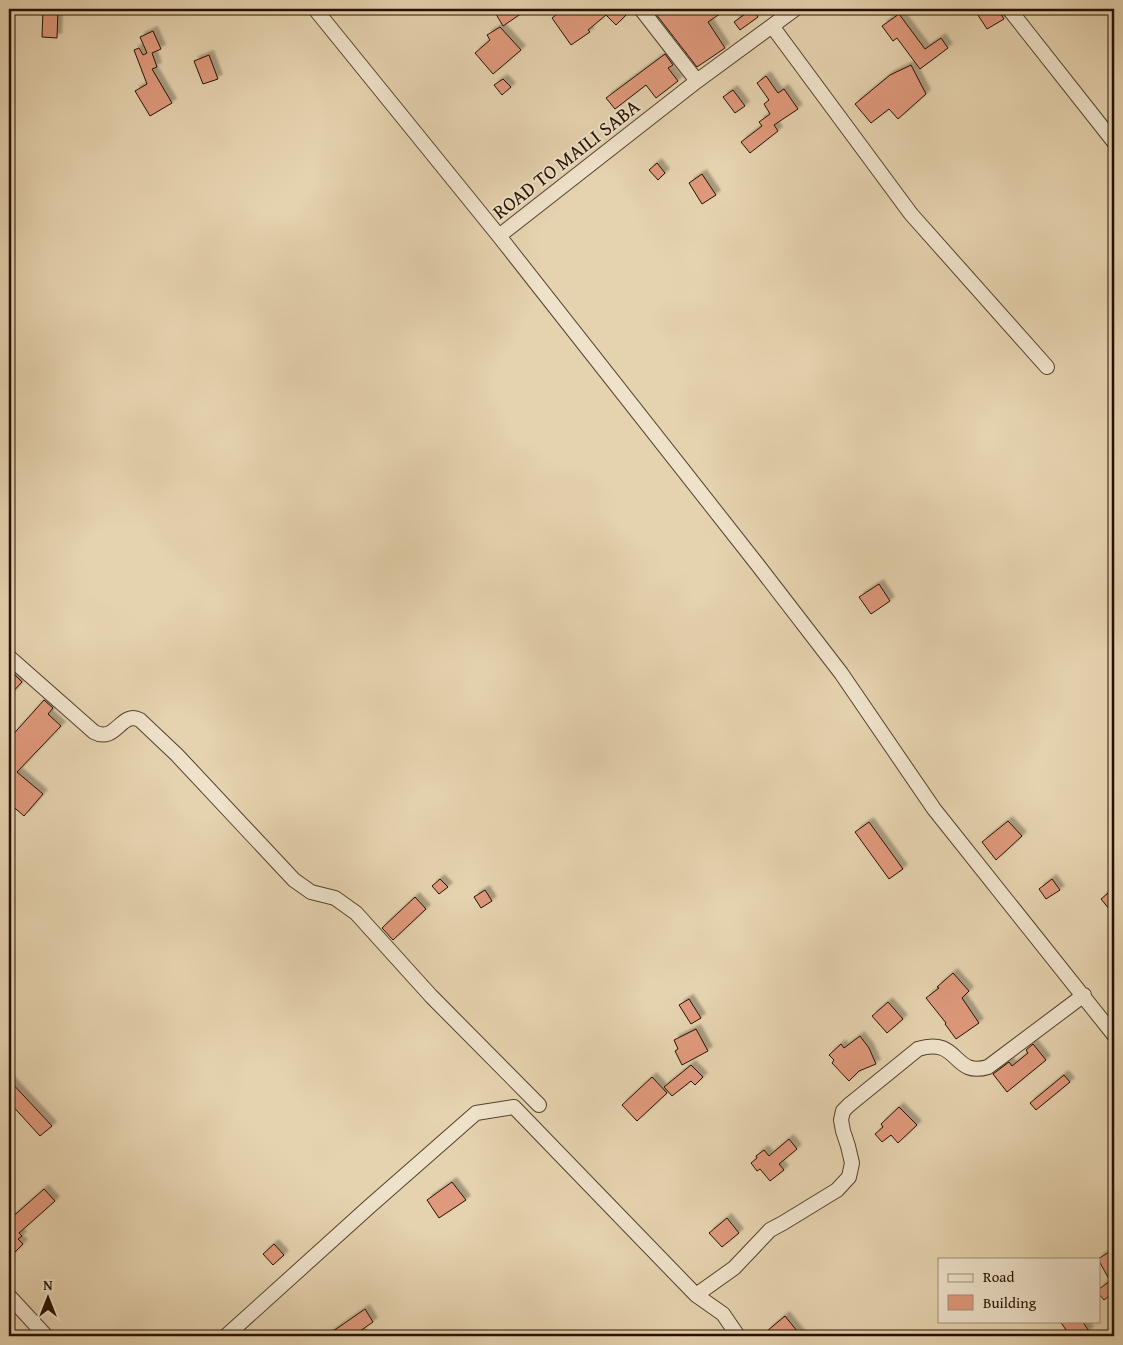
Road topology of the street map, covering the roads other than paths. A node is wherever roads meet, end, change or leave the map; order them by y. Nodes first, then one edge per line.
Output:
1 (315, 9) edge
2 (641, 9) edge
3 (795, 9) edge
4 (1009, 9) edge
5 (772, 26) junction
6 (697, 81) junction
7 (1114, 142) edge
8 (499, 236) junction
9 (1046, 367) dead end
10 (9, 657) edge
11 (1084, 995) junction
12 (1114, 1035) edge
13 (539, 1105) dead end
14 (696, 1295) junction
15 (9, 1296) edge
16 (46, 1336) edge
17 (226, 1336) edge
18 (738, 1336) edge

1 - 8 street, ROAD TO MAILI SABA
2 - 6 street
3 - 5 street, ROAD TO MAILI SABA
4 - 7 street
5 - 6 street, ROAD TO MAILI SABA
5 - 9 street
6 - 8 street, ROAD TO MAILI SABA
8 - 11 street
10 - 13 street
11 - 12 street
11 - 14 street
14 - 17 street
14 - 18 street
15 - 16 street

